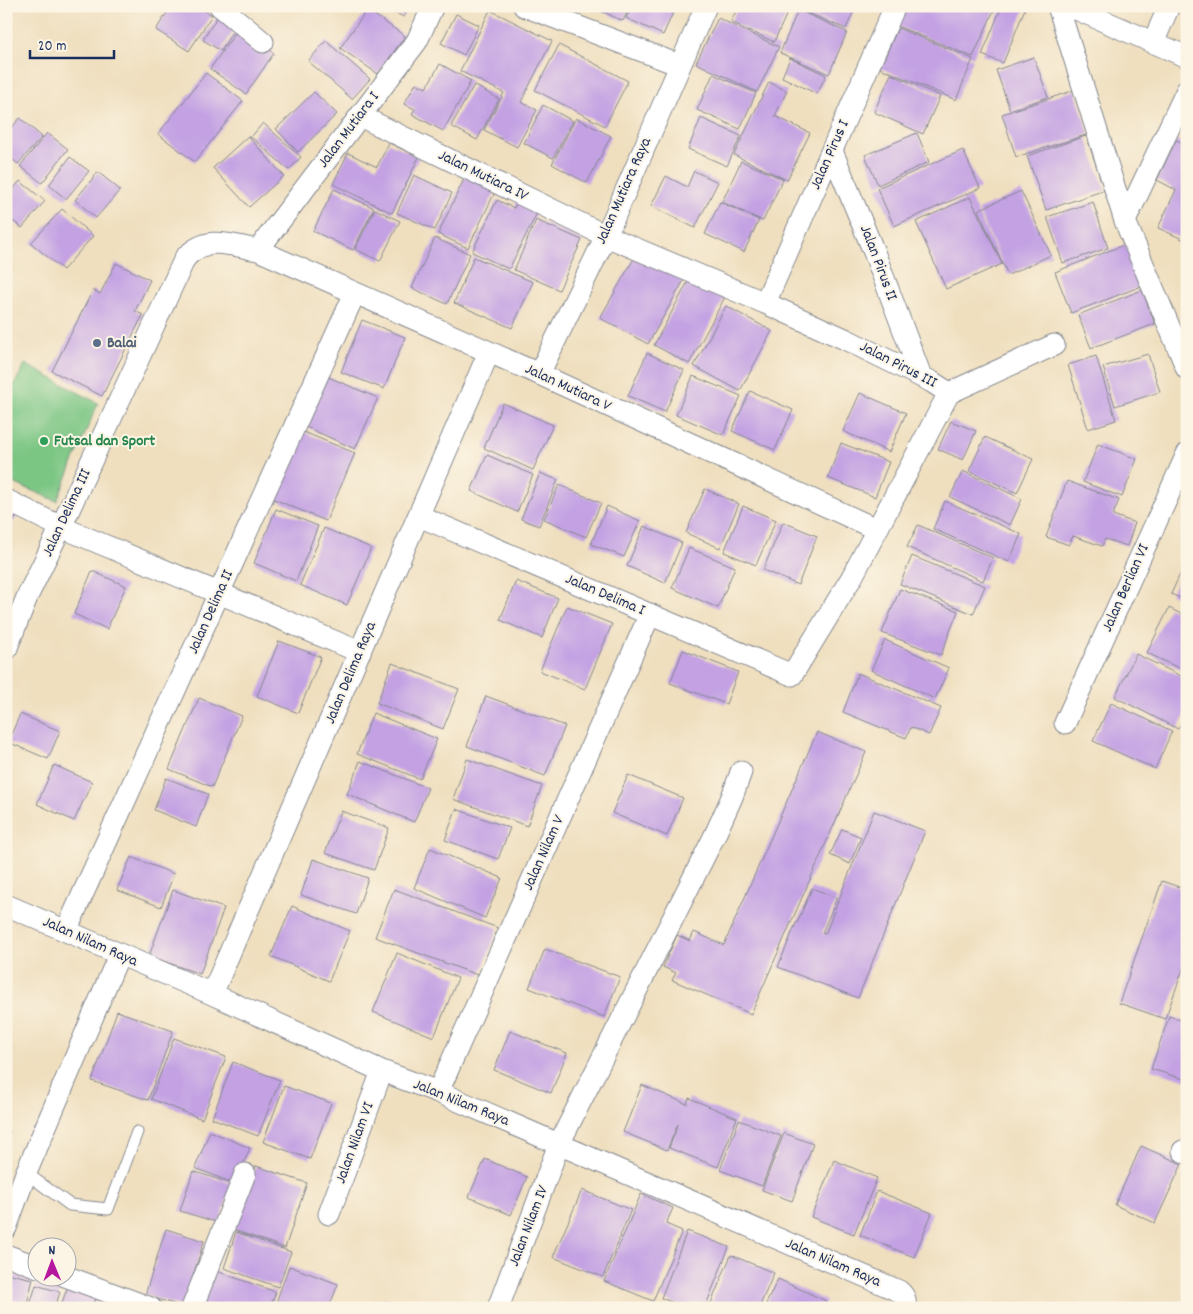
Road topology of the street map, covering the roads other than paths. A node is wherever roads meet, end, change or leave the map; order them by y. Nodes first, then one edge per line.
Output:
1 (220, 6) edge
2 (433, 6) edge
3 (524, 6) edge
4 (706, 6) edge
5 (895, 6) edge
6 (1058, 6) edge
7 (1069, 6) edge
8 (1169, 6) edge
9 (263, 42) dead end
10 (1153, 43) junction
11 (1187, 57) edge
12 (679, 65) junction
13 (1187, 90) edge
14 (360, 116) junction
15 (832, 151) junction
16 (1125, 221) junction
17 (606, 236) junction
18 (258, 250) junction
19 (355, 293) junction
20 (765, 303) junction
21 (1054, 345) dead end
22 (490, 352) junction
23 (1187, 369) edge
24 (539, 374) junction
25 (921, 376) junction
26 (949, 393) junction
27 (1187, 454) edge
28 (6, 500) edge
29 (419, 516) junction
30 (61, 528) junction
31 (876, 530) junction
32 (220, 593) junction
33 (27, 597) junction
34 (650, 614) junction
35 (6, 621) edge
36 (6, 650) edge
37 (360, 652) junction
38 (792, 674) joint
39 (1065, 723) dead end
40 (741, 772) dead end
41 (6, 905) edge
42 (66, 931) junction
43 (120, 955) junction
44 (212, 994) junction
45 (382, 1071) junction
46 (438, 1092) junction
47 (137, 1132) dead end
48 (559, 1144) junction
49 (26, 1174) junction
50 (245, 1174) dead end
51 (329, 1214) dead end
52 (6, 1228) edge
53 (6, 1255) edge
54 (28, 1263) edge
55 (78, 1281) edge
56 (151, 1308) edge
57 (192, 1308) edge
58 (498, 1308) edge
59 (905, 1308) edge

1 - 9 street
2 - 14 street, Jalan Mutiara I
3 - 12 street
4 - 12 street, Jalan Mutiara Raya
5 - 15 street, Jalan Pirus I
6 - 16 street
7 - 10 street
8 - 10 street
10 - 11 street
12 - 17 street, Jalan Mutiara Raya
13 - 16 street
14 - 17 street, Jalan Mutiara IV
14 - 18 street, Jalan Mutiara I
15 - 20 street, Jalan Pirus I
15 - 25 street, Jalan Pirus II
16 - 23 street
17 - 20 street, Jalan Pirus III
17 - 24 street, Jalan Mutiara Raya
18 - 19 street, Jalan Mutiara V
18 - 30 street, Jalan Delima III
19 - 22 street, Jalan Mutiara V
19 - 32 street, Jalan Delima II
20 - 25 street, Jalan Pirus III
21 - 26 street
22 - 24 street, Jalan Mutiara V
22 - 29 street, Jalan Delima Raya
24 - 31 street, Jalan Mutiara V
25 - 26 street, Jalan Pirus III
26 - 31 street, Jalan Pirus III
27 - 39 street, Jalan Berlian VI
28 - 30 street
29 - 34 street, Jalan Delima I
29 - 37 street, Jalan Delima Raya
30 - 32 street
30 - 33 street, Jalan Delima III
31 - 38 street, Jalan Pirus III
32 - 37 street
32 - 42 street, Jalan Delima II
33 - 35 street
33 - 36 street, Jalan Delima III
34 - 38 street, Jalan Delima I
34 - 46 street, Jalan Nilam V
37 - 44 street, Jalan Delima Raya
40 - 48 street, Jalan Nilam IV
41 - 42 street, Jalan Nilam Raya
42 - 43 street, Jalan Nilam Raya
43 - 44 street, Jalan Nilam Raya
43 - 49 street
44 - 45 street, Jalan Nilam Raya
45 - 46 street, Jalan Nilam Raya
45 - 51 street, Jalan Nilam VI
46 - 48 street, Jalan Nilam Raya
47 - 49 lane
48 - 58 street, Jalan Nilam IV
48 - 59 street, Jalan Nilam Raya
49 - 52 street
50 - 57 street
53 - 54 street
55 - 56 street

